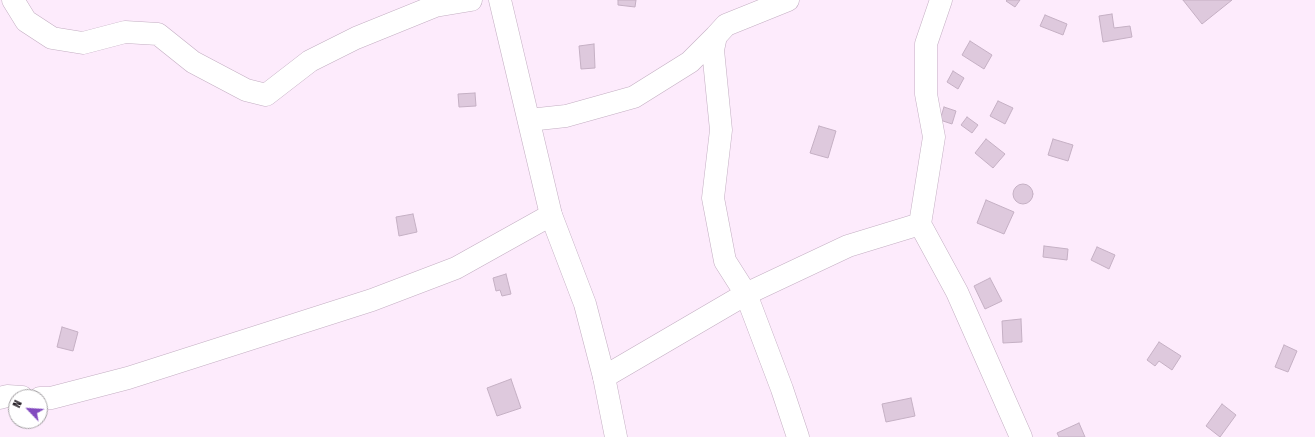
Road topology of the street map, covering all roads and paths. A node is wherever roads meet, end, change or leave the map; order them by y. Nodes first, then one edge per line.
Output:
1 (13, 0) edge
2 (470, 0) edge
3 (500, 0) edge
4 (788, 0) edge
5 (941, 0) edge
6 (716, 36) junction
7 (529, 120) junction
8 (551, 215) junction
9 (920, 224) junction
10 (746, 294) junction
11 (604, 377) junction
12 (48, 398) edge
13 (616, 437) edge
14 (798, 437) edge
15 (1021, 437) edge

1 - 2 street
3 - 7 street
4 - 6 street
5 - 9 street
6 - 7 street
6 - 10 street
7 - 8 street
8 - 11 street
8 - 12 street
9 - 10 street
9 - 15 street
10 - 11 street
10 - 14 street
11 - 13 street

